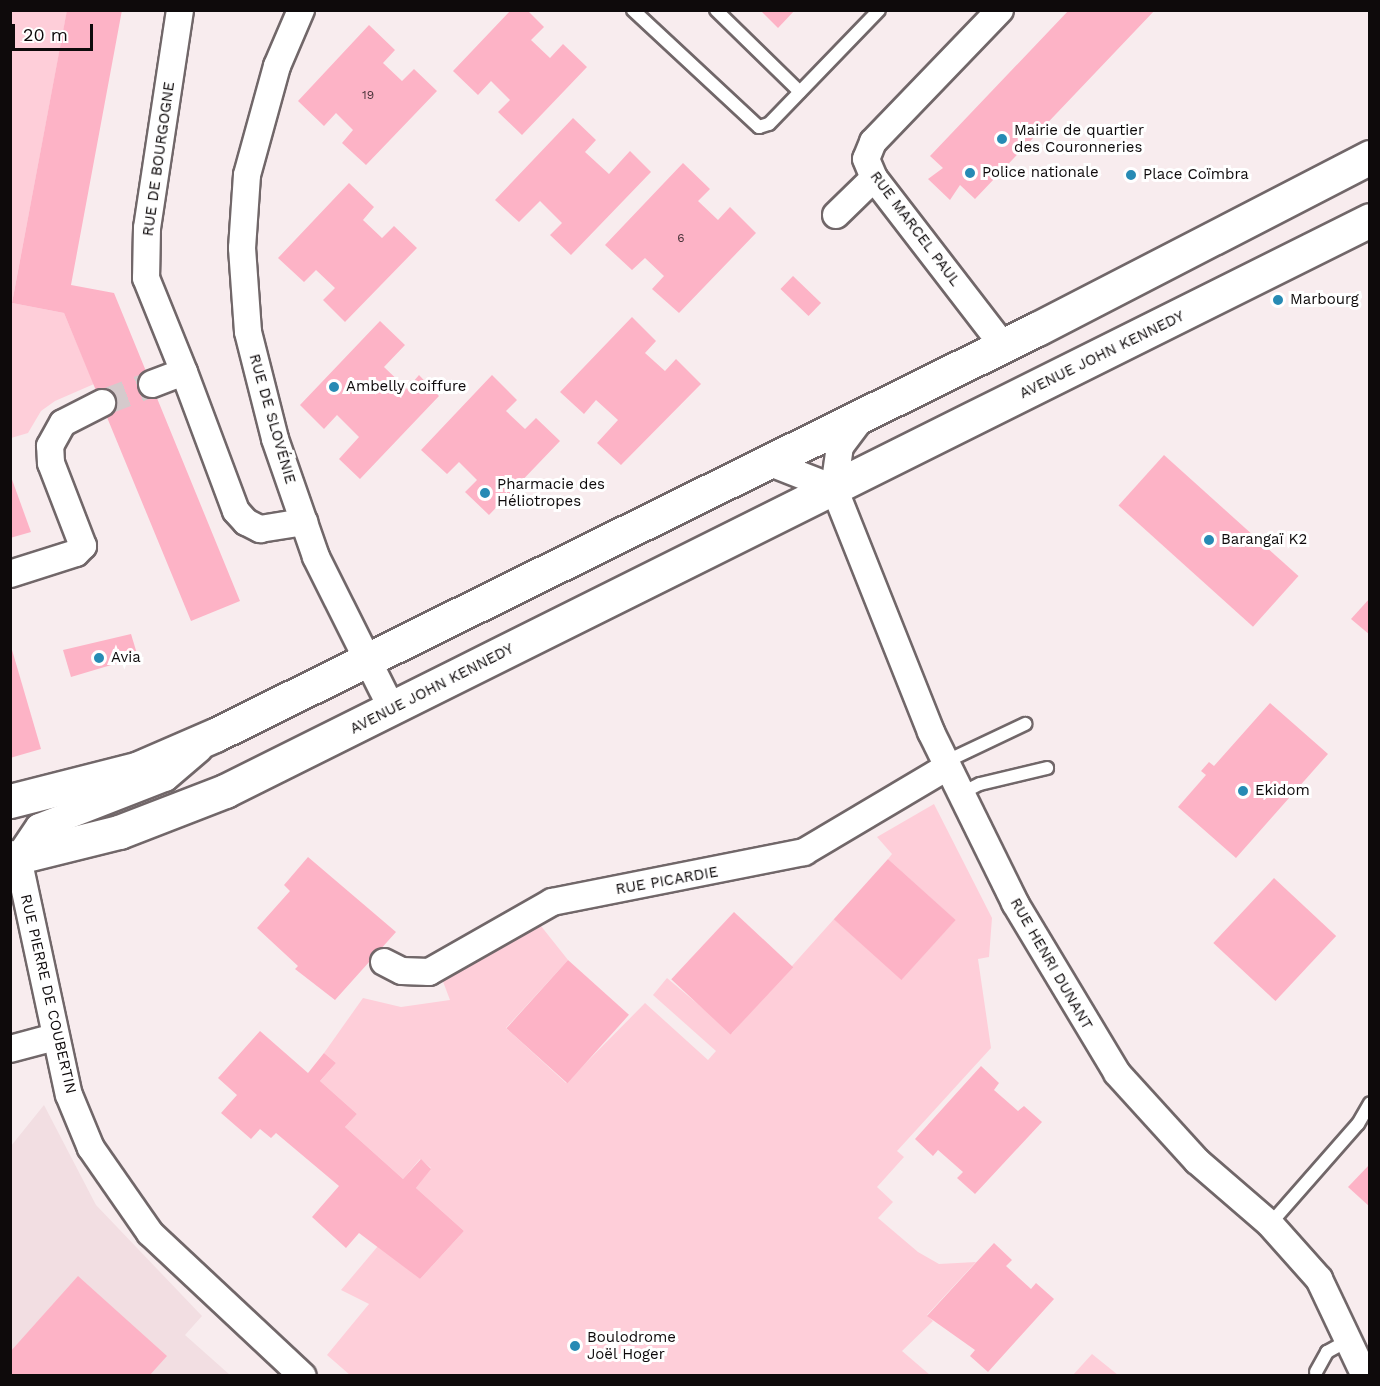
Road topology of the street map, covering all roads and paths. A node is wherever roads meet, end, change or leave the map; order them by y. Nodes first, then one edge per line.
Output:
1 (180, 10) edge
2 (302, 10) edge
3 (633, 10) edge
4 (716, 10) edge
5 (879, 10) edge
6 (1000, 10) edge
7 (800, 92) junction
8 (1370, 157) edge
9 (874, 178) junction
10 (836, 215) dead end
11 (1370, 220) edge
12 (1001, 343) junction
13 (184, 372) junction
14 (152, 384) tunnel mouth
15 (102, 403) tunnel mouth
16 (868, 409) junction
17 (765, 461) junction
18 (834, 488) junction
19 (304, 522) junction
20 (10, 574) edge
21 (367, 660) junction
22 (392, 709) junction
23 (1025, 724) dead end
24 (215, 735) junction
25 (946, 765) junction
26 (1047, 768) dead end
27 (960, 794) junction
28 (10, 801) edge
29 (13, 857) edge
30 (384, 962) dead end
31 (55, 1037) junction
32 (10, 1049) edge
33 (1370, 1103) edge
34 (1364, 1123) edge
35 (1270, 1224) junction
36 (1351, 1338) junction
37 (1316, 1372) dead end
38 (303, 1376) edge
39 (1365, 1376) edge

1 - 13 street, RUE DE BOURGOGNE
2 - 19 street, RUE DE SLOVÉNIE
3 - 7 lane
4 - 7 lane
5 - 7 lane
6 - 9 street, RUE MARCEL PAUL
8 - 12 main road
9 - 10 street
9 - 12 street, RUE MARCEL PAUL
11 - 18 main road, AVENUE JOHN KENNEDY
12 - 16 main road
13 - 14 street
13 - 19 street, RUE DE BOURGOGNE
15 - 20 street
16 - 17 main road
16 - 18 street
17 - 18 street
17 - 21 main road
18 - 22 main road, AVENUE JOHN KENNEDY
18 - 25 street, RUE HENRI DUNANT
19 - 21 street, RUE DE SLOVÉNIE
21 - 22 street, RUE DE SLOVÉNIE
21 - 24 main road
22 - 29 main road, AVENUE JOHN KENNEDY
23 - 25 lane
24 - 28 main road
24 - 29 street
25 - 27 street, RUE HENRI DUNANT
25 - 30 street, RUE PICARDIE
26 - 27 lane
27 - 35 street, RUE HENRI DUNANT
29 - 31 street, RUE PIERRE DE COUBERTIN
31 - 32 street
31 - 38 street, RUE PIERRE DE COUBERTIN
33 - 34 lane
34 - 35 lane
35 - 36 street, RUE HENRI DUNANT
36 - 37 lane
36 - 39 street, RUE HENRI DUNANT

